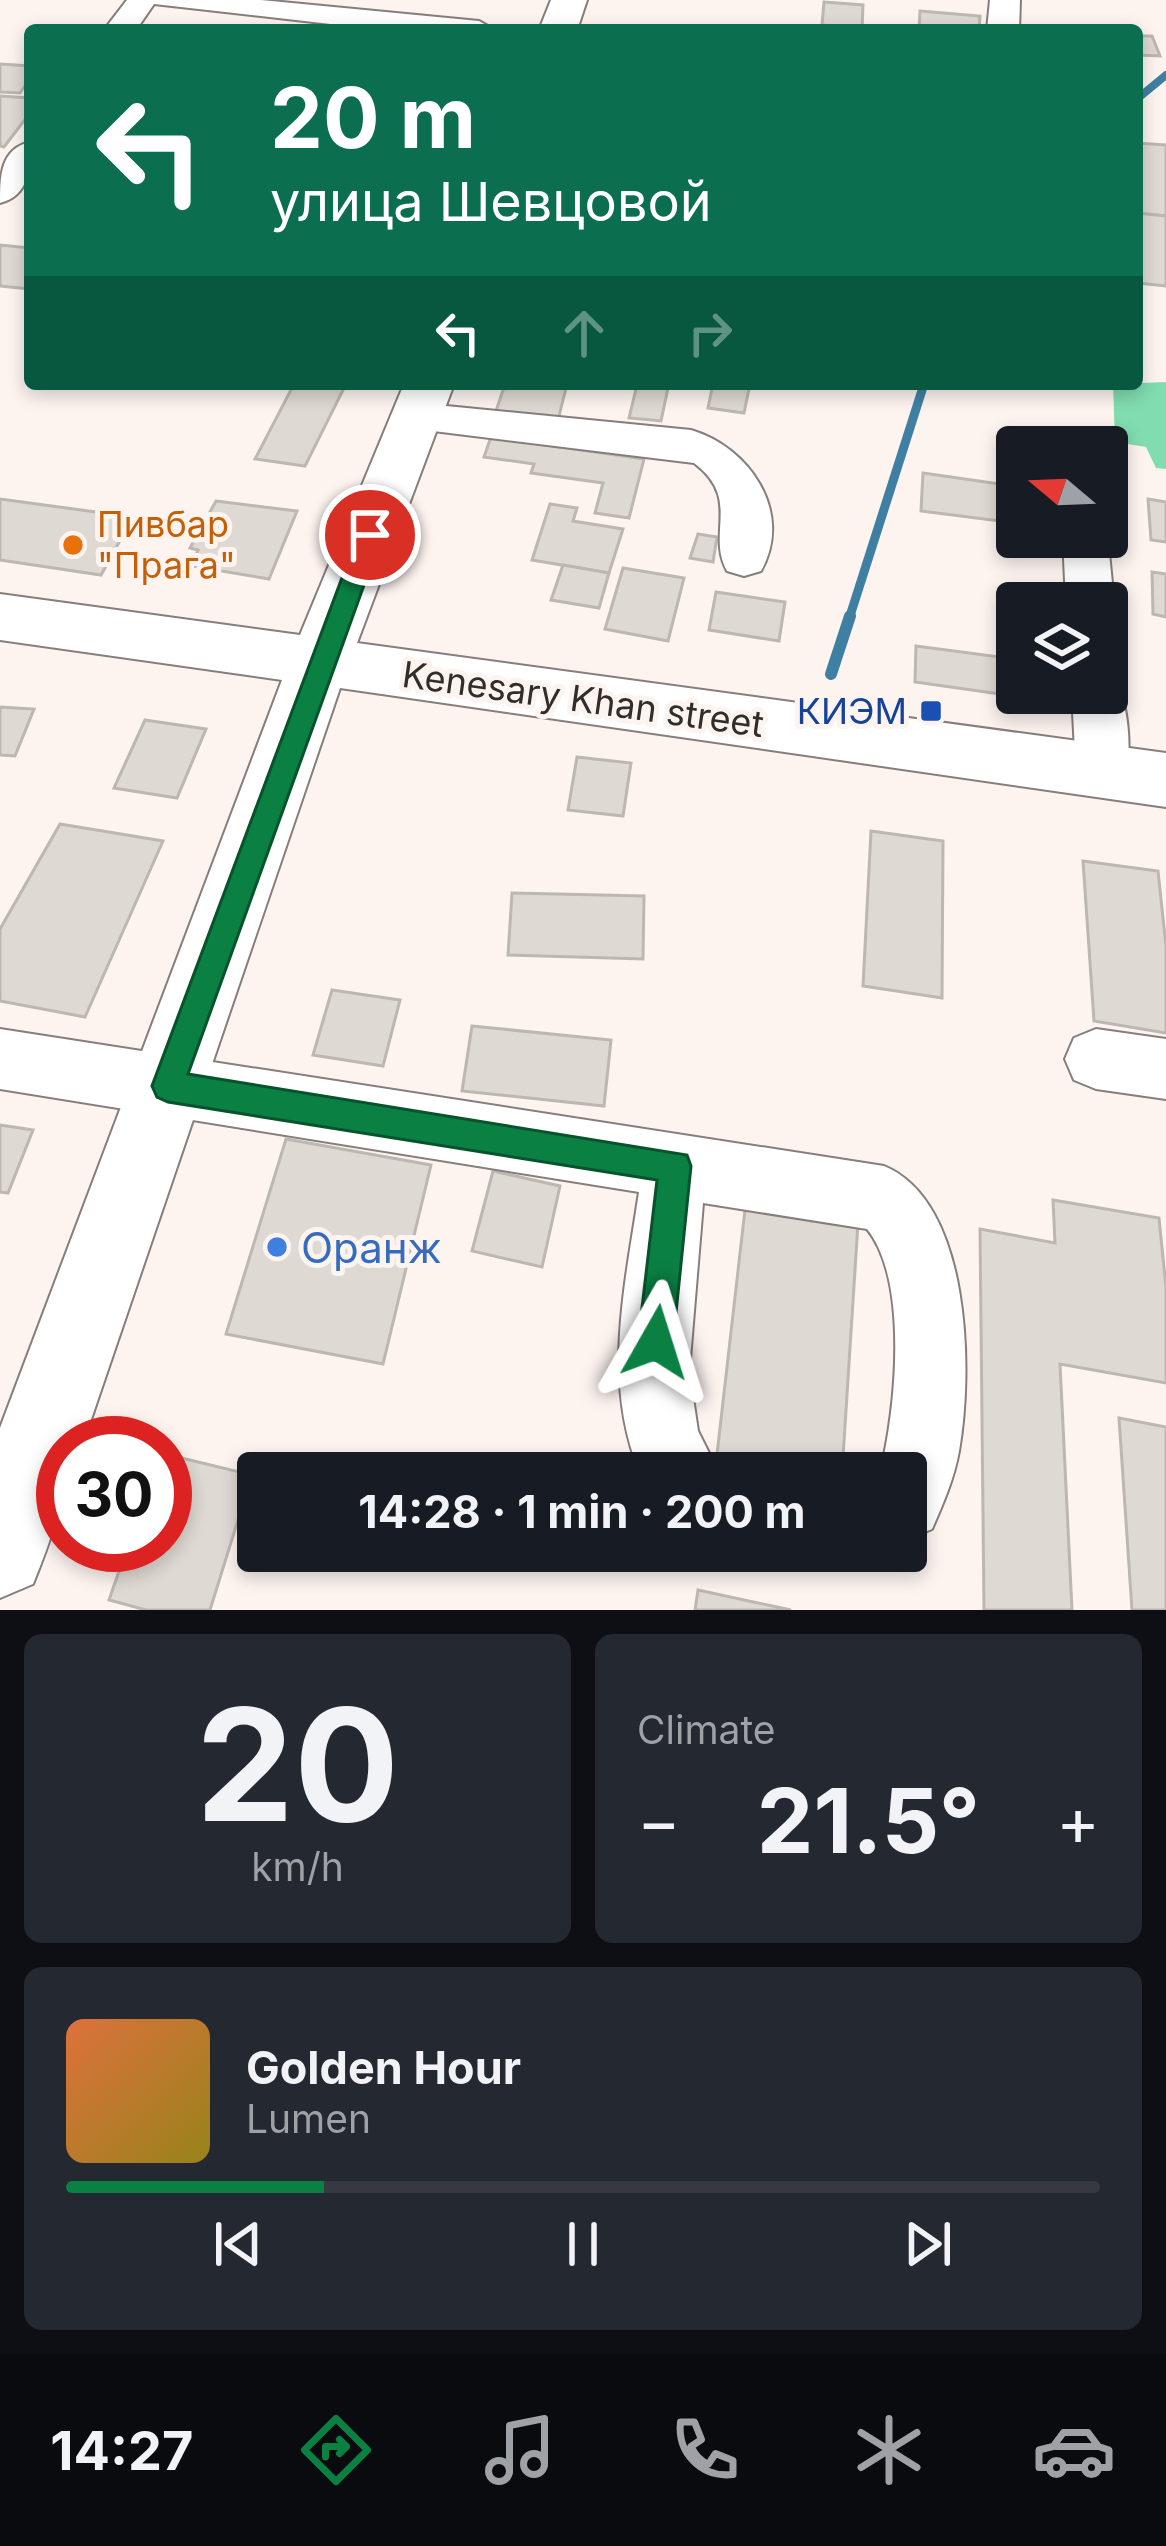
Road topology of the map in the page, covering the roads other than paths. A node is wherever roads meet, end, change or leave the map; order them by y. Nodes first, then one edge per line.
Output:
1 (142, 0) edge
2 (166, 0) edge
3 (124, 24) edge
4 (416, 24) edge
5 (24, 160) edge
6 (0, 193) edge
7 (422, 400) edge
8 (744, 559) dead end
9 (0, 617) edge
10 (320, 662) junction
11 (1098, 714) edge
12 (1102, 771) junction
13 (1166, 780) edge
14 (0, 1059) edge
15 (1096, 1059) dead end
16 (1166, 1069) edge
17 (168, 1086) junction
18 (675, 1166) junction
19 (669, 1452) edge
20 (919, 1452) edge
21 (0, 1552) edge

1 - 3 street
2 - 4 street
5 - 6 street
7 - 8 street
7 - 10 main road
9 - 10 main road, Kenesary Khan street
10 - 12 main road, Kenesary Khan street
10 - 17 main road
11 - 12 street
12 - 13 main road, Kenesary Khan street
14 - 17 street
15 - 16 street
17 - 18 street
17 - 21 main road
18 - 19 street
18 - 20 street

